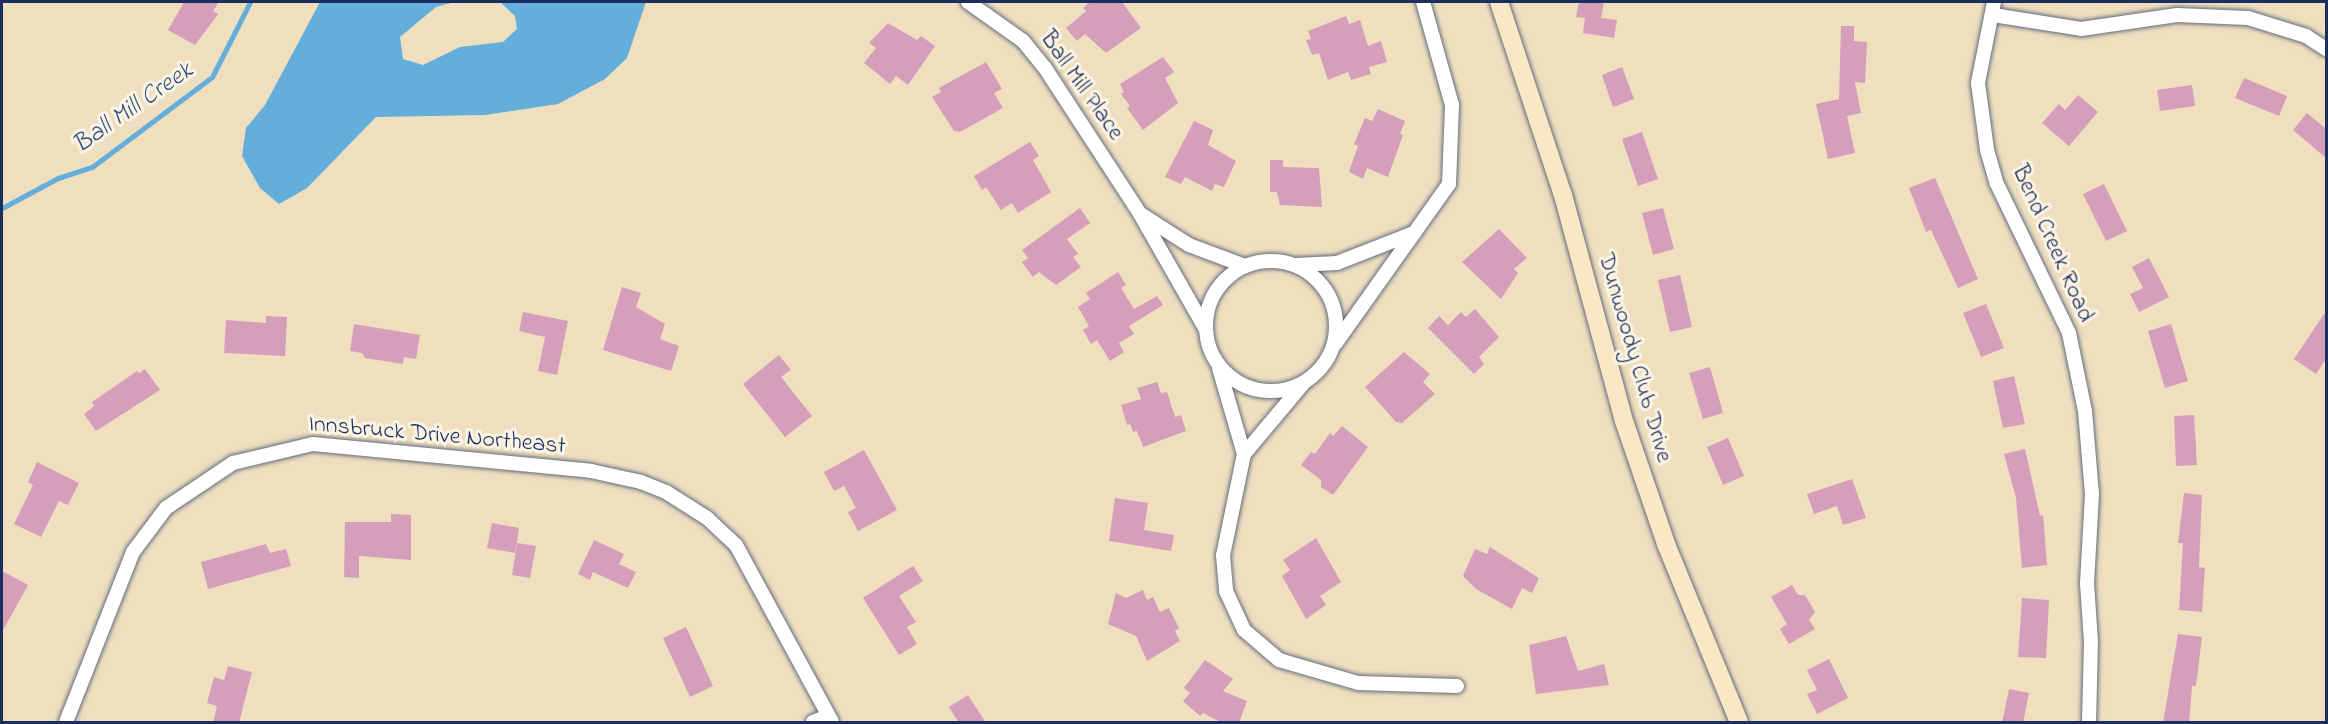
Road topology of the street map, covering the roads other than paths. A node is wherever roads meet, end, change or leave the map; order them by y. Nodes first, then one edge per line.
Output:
1 (968, 2) edge
2 (1423, 2) edge
3 (1499, 2) edge
4 (1994, 8) edge
5 (2326, 49) edge
6 (1140, 214) junction
7 (1414, 233) junction
8 (1294, 265) junction
9 (1245, 266) junction
10 (1205, 328) junction
11 (1333, 347) junction
12 (1219, 368) junction
13 (1302, 385) junction
14 (1244, 454) junction
15 (1457, 686) dead end
16 (830, 719) edge
17 (66, 723) edge
18 (813, 723) edge
19 (1739, 723) edge
20 (2089, 723) edge

1 - 6 street, Ball Mill Place
2 - 7 street
3 - 19 street, Dunwoody Club Drive
4 - 5 street
4 - 20 street, Bend Creek Road
6 - 9 street, Ball Mill Place
6 - 10 street, Ball Mill Place
7 - 8 street
7 - 11 street
8 - 9 street
8 - 11 street
9 - 10 street
10 - 12 street
11 - 13 street
12 - 13 street
12 - 14 street
13 - 14 street
14 - 15 street
16 - 17 street, Innsbruck Drive Northeast
16 - 18 street

